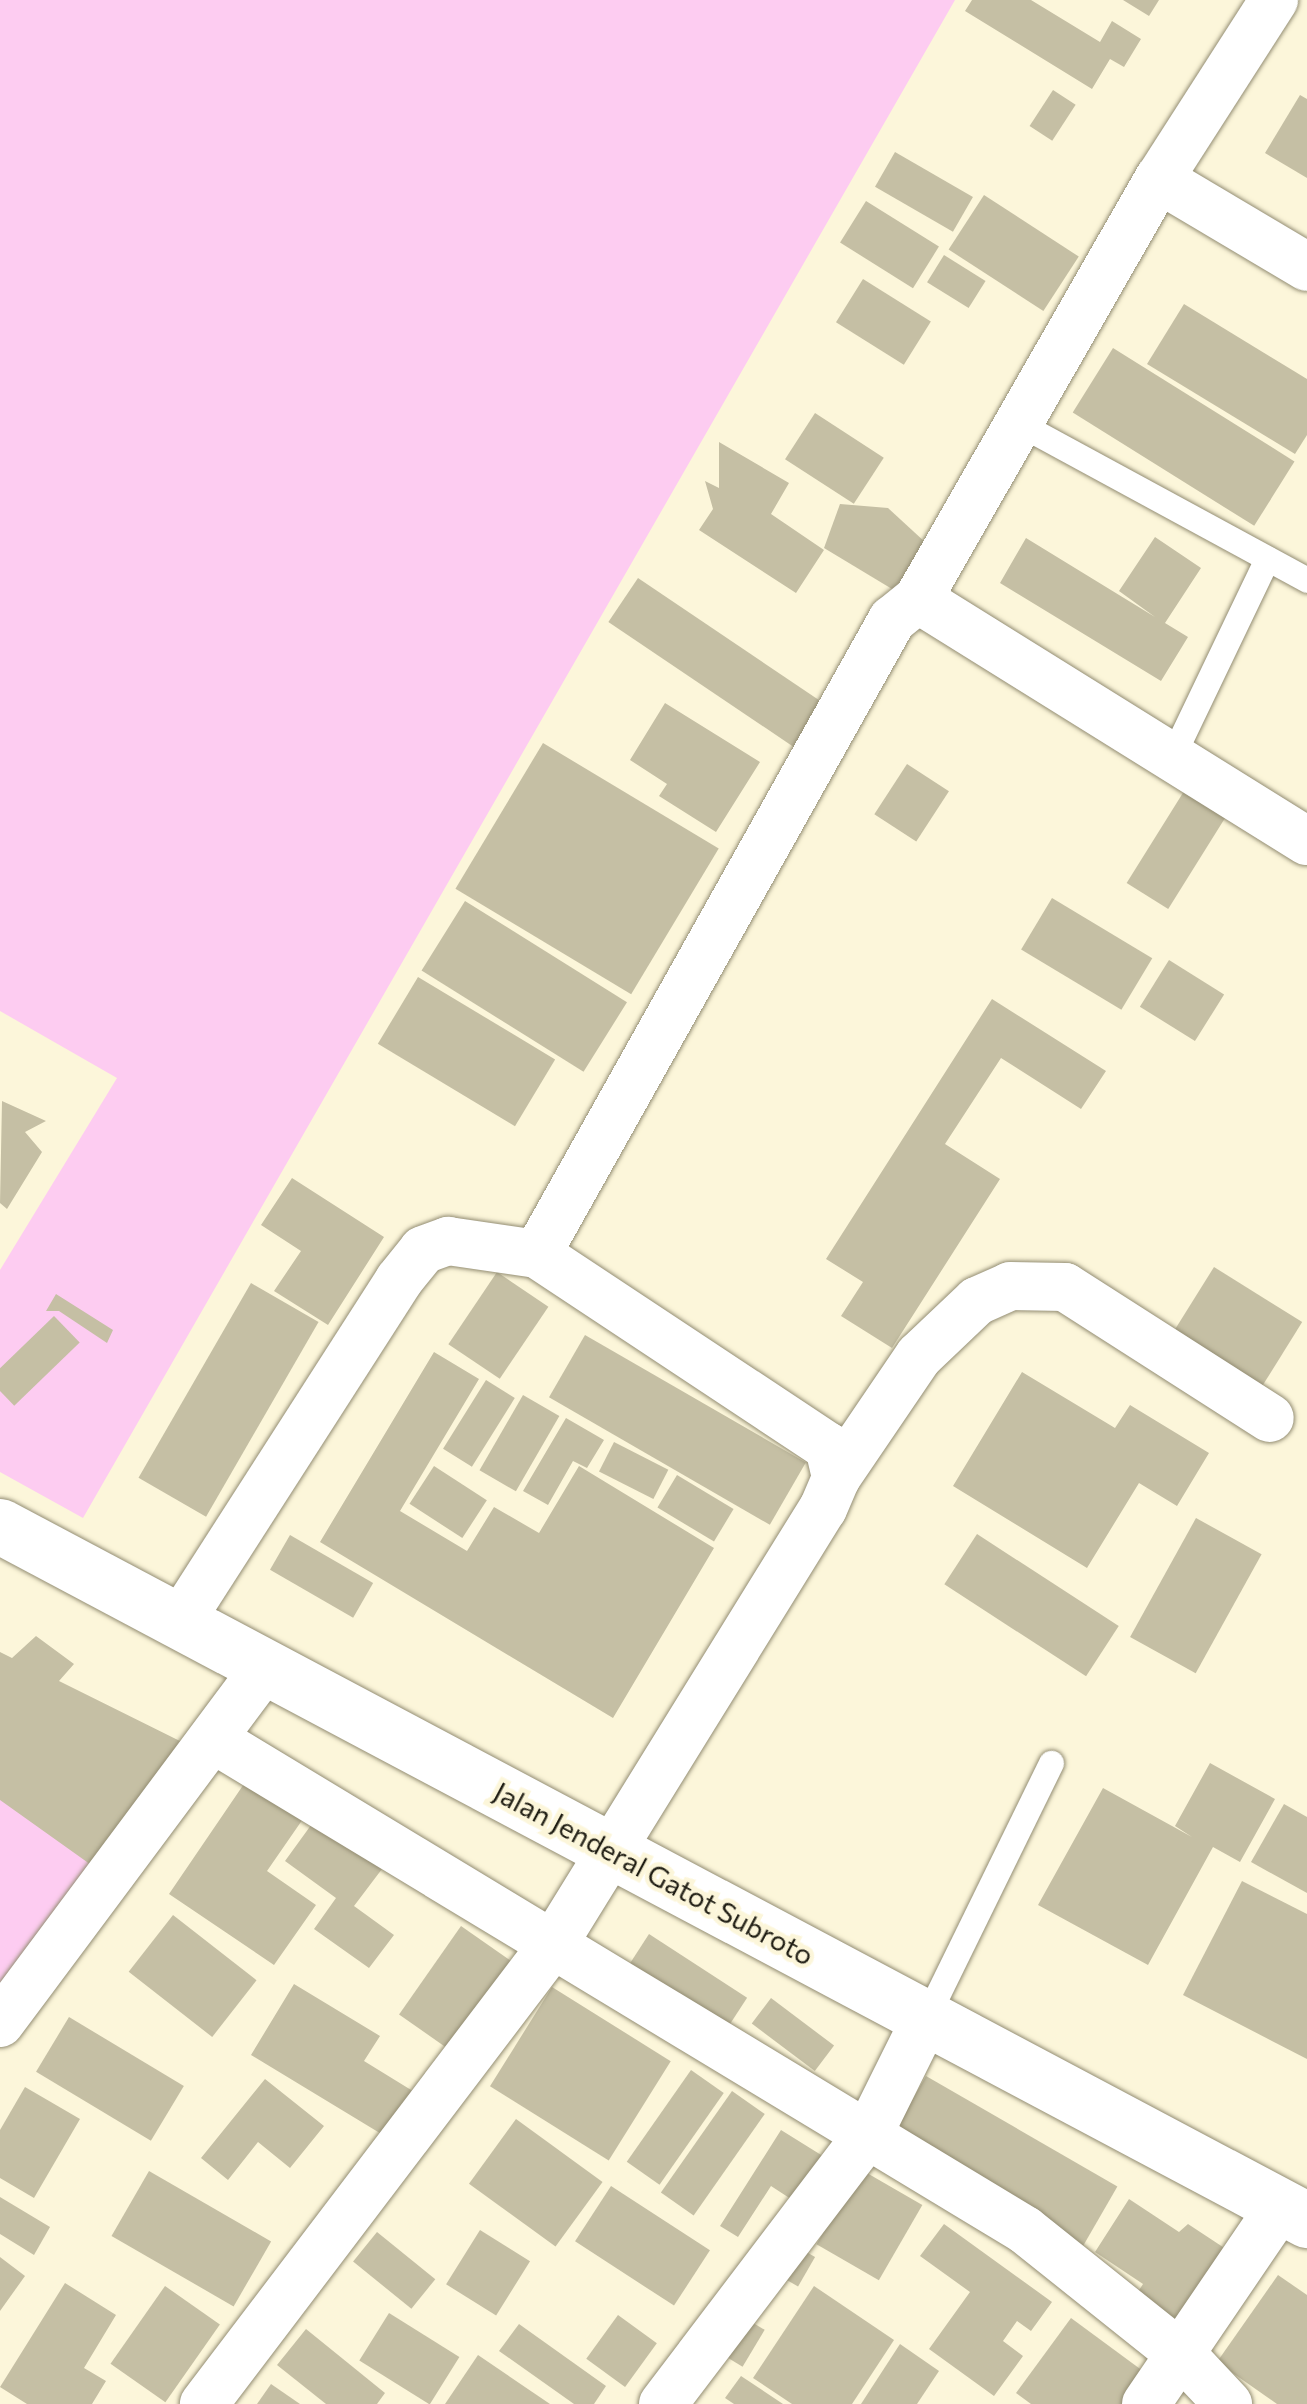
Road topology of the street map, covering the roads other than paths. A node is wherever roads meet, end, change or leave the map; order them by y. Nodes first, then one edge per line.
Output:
1 (1274, 0) edge
2 (1159, 179) junction
3 (1307, 266) edge
4 (1020, 424) junction
5 (1267, 559) junction
6 (1307, 580) edge
7 (918, 598) junction
8 (1172, 757) junction
9 (1307, 841) edge
10 (538, 1254) junction
11 (1270, 1418) dead end
12 (836, 1478) junction
13 (0, 1526) edge
14 (180, 1623) junction
15 (266, 1668) junction
16 (213, 1739) junction
17 (1051, 1763) dead end
18 (610, 1851) junction
19 (554, 1942) junction
20 (927, 2016) junction
21 (0, 2023) edge
22 (869, 2133) junction
23 (1294, 2213) edge
24 (1183, 2356) junction
25 (204, 2404) edge
26 (664, 2404) edge
27 (1146, 2404) edge
28 (1228, 2404) edge

1 - 2 street
2 - 3 street
2 - 4 street
4 - 5 lane
4 - 7 street
5 - 6 lane
5 - 8 lane
7 - 8 street
7 - 10 street
8 - 9 street
10 - 12 street
10 - 14 street
11 - 12 street
12 - 18 street
13 - 14 highway, Jalan Jenderal Gatot Subroto
14 - 15 highway, Jalan Jenderal Gatot Subroto
15 - 16 street
15 - 18 highway, Jalan Jenderal Gatot Subroto
16 - 19 street
16 - 21 street
17 - 20 lane
18 - 19 street
18 - 20 highway, Jalan Jenderal Gatot Subroto
19 - 22 street
19 - 25 street
20 - 22 street
20 - 23 highway, Jalan Jenderal Gatot Subroto
22 - 24 street
22 - 26 street
23 - 24 street
24 - 27 street
24 - 28 street

